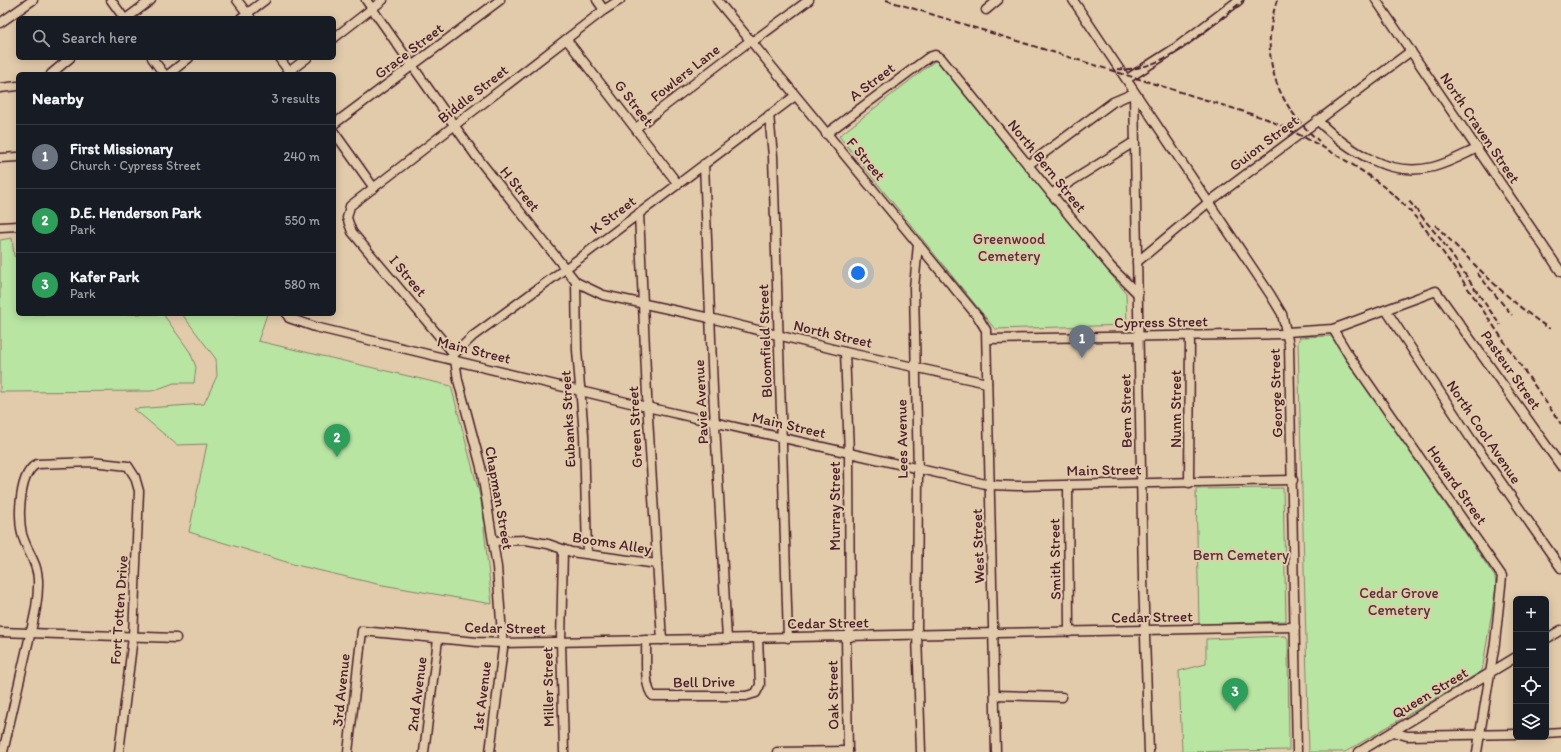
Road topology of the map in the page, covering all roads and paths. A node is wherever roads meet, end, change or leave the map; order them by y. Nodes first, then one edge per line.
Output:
1 (32, 0) edge
2 (111, 0) edge
3 (151, 0) edge
4 (237, 0) edge
5 (265, 0) edge
6 (366, 0) edge
7 (383, 0) edge
8 (597, 0) edge
9 (620, 0) edge
10 (717, 0) edge
11 (809, 0) edge
12 (998, 0) edge
13 (1073, 0) edge
14 (1376, 0) edge
15 (495, 1) edge
16 (1235, 1) edge
17 (372, 9) junction
18 (604, 10) junction
19 (986, 10) dead end
20 (123, 16) edge
21 (130, 16) edge
22 (246, 16) edge
23 (0, 23) edge
24 (336, 36) edge
25 (567, 40) junction
26 (751, 41) junction
27 (1411, 51) junction
28 (935, 55) joint
29 (68, 60) edge
30 (154, 60) edge
31 (186, 60) edge
32 (280, 60) edge
33 (305, 60) edge
34 (412, 65) junction
35 (53, 72) edge
36 (162, 72) edge
37 (172, 72) edge
38 (288, 72) edge
39 (290, 72) edge
40 (1128, 79) junction
41 (16, 86) edge
42 (0, 88) edge
43 (1134, 93) junction
44 (794, 96) junction
45 (769, 115) junction
46 (1317, 120) junction
47 (336, 122) edge
48 (455, 125) junction
49 (636, 128) junction
50 (826, 134) junction
51 (336, 135) edge
52 (1134, 142) junction
53 (1478, 148) junction
54 (16, 157) edge
55 (0, 158) edge
56 (704, 164) junction
57 (1028, 165) junction
58 (678, 184) junction
59 (374, 188) junction
60 (1051, 194) junction
61 (1209, 202) junction
62 (346, 213) joint
63 (639, 213) junction
64 (16, 226) edge
65 (0, 227) edge
66 (918, 244) junction
67 (1137, 262) junction
68 (564, 268) junction
69 (1561, 272) edge
70 (576, 282) junction
71 (1436, 291) joint
72 (1138, 294) junction
73 (643, 303) junction
74 (1386, 310) junction
75 (288, 316) edge
76 (710, 318) junction
77 (1333, 329) junction
78 (1287, 333) junction
79 (779, 336) junction
80 (1190, 336) junction
81 (1139, 337) junction
82 (987, 339) junction
83 (845, 352) junction
84 (453, 357) junction
85 (915, 367) junction
86 (987, 383) junction
87 (580, 390) junction
88 (647, 407) junction
89 (716, 423) junction
90 (782, 438) junction
91 (849, 453) junction
92 (1561, 466) edge
93 (918, 470) junction
94 (1293, 480) junction
95 (1142, 483) junction
96 (1189, 483) junction
97 (990, 485) junction
98 (1068, 485) junction
99 (494, 541) junction
100 (563, 550) junction
101 (587, 554) junction
102 (657, 564) junction
103 (1561, 568) edge
104 (1295, 627) junction
105 (1561, 630) edge
106 (362, 631) joint
107 (1144, 631) junction
108 (0, 632) edge
109 (1069, 632) junction
110 (31, 633) junction
111 (994, 634) junction
112 (917, 635) junction
113 (133, 637) junction
114 (848, 637) junction
115 (1549, 637) edge
116 (176, 638) dead end
117 (758, 638) junction
118 (788, 638) junction
119 (438, 639) junction
120 (726, 639) junction
121 (646, 640) junction
122 (662, 640) junction
123 (561, 642) junction
124 (503, 643) junction
125 (1513, 659) edge
126 (1490, 673) junction
127 (995, 695) junction
128 (1062, 697) dead end
129 (1393, 732) junction
130 (1561, 732) edge
131 (1549, 733) edge
132 (1480, 734) junction
133 (1513, 734) edge
134 (4, 752) edge
135 (119, 752) edge
136 (348, 752) edge
137 (424, 752) edge
138 (490, 752) edge
139 (564, 752) edge
140 (777, 752) edge
141 (848, 752) edge
142 (921, 752) edge
143 (996, 752) edge
144 (1149, 752) edge
145 (1297, 752) edge
146 (1359, 752) edge
147 (1477, 752) edge

1 - 23 street
2 - 20 street
3 - 21 street
4 - 22 street
5 - 22 street
6 - 17 street, H Street
7 - 17 street
8 - 18 street
9 - 18 street, Biddle Street
10 - 26 street, F Street
11 - 26 street, Fowlers Lane
12 - 19 street
13 - 40 street, George Street
14 - 27 street, North Craven Street
15 - 34 street, Grace Street
16 - 40 street
17 - 24 street
17 - 34 street, H Street
18 - 25 street, Biddle Street
25 - 48 street, Biddle Street
25 - 49 street, G Street
26 - 44 street, F Street
26 - 49 street, Fowlers Lane
27 - 46 street, Guion Street
27 - 53 street, North Craven Street
28 - 50 street, A Street
28 - 57 street, North Bern Street
29 - 35 street
30 - 36 street
31 - 37 street
32 - 38 street
33 - 39 street
34 - 47 street, Grace Street
34 - 48 street, H Street
40 - 43 street, George Street
41 - 42 street
43 - 52 street, Bern Street
43 - 57 street
43 - 61 street, George Street
44 - 45 street, K Street
44 - 50 street, F Street
45 - 56 street, K Street
45 - 79 street, Bloomfield Street
46 - 53 street
46 - 61 street, Guion Street
48 - 59 street, Biddle Street
48 - 68 street, H Street
49 - 58 street, G Street
50 - 66 street, F Street
51 - 59 street
52 - 60 street
52 - 67 street, Bern Street
53 - 69 street, North Craven Street
54 - 55 street
56 - 58 street, K Street
56 - 76 street, Pavie Avenue
57 - 60 street, North Bern Street
58 - 63 street, K Street
59 - 62 street, Biddle Street
60 - 72 street, North Bern Street
61 - 67 street, Guion Street
61 - 78 street, George Street
62 - 84 street, I Street
63 - 68 street, K Street
63 - 73 street, Green Street
64 - 65 street
66 - 82 street, F Street
66 - 85 street, Lees Avenue
67 - 72 street, Bern Street
68 - 70 street, North Street
68 - 84 street, K Street
70 - 73 street, North Street
70 - 87 street, Eubanks Street
71 - 74 street, Cypress Street
71 - 92 street, Pasteur Street
72 - 81 street, Bern Street
73 - 76 street, North Street
73 - 88 street, Green Street
74 - 77 street, Cypress Street
74 - 103 street, North Cool Avenue
75 - 84 street, Main Street
76 - 79 street, North Street
76 - 89 street, Pavie Avenue
77 - 78 street, Cypress Street
77 - 126 street, Howard Street
78 - 80 street, Cypress Street
78 - 94 street, George Street
79 - 83 street, North Street
79 - 90 street, Bloomfield Street
80 - 81 street, Cypress Street
80 - 96 street, Nunn Street
81 - 82 street, Cypress Street
81 - 95 street, Bern Street
82 - 86 street, West Street
83 - 85 street, North Street
83 - 91 street, Murray Street
84 - 87 street, Main Street
84 - 99 street, Chapman Street
85 - 86 street, North Street
85 - 93 street, Lees Avenue
86 - 97 street, West Street
87 - 88 street, Main Street
87 - 101 street, Eubanks Street
88 - 89 street, Main Street
88 - 102 street, Green Street
89 - 90 street, Main Street
89 - 120 street, Pavie Avenue
90 - 91 street, Main Street
90 - 118 street, Bloomfield Street
91 - 93 street, Main Street
91 - 114 street, Murray Street
93 - 97 street, Main Street
93 - 112 street, Lees Avenue
94 - 96 street, Main Street
94 - 104 street, George Street
95 - 96 street, Main Street
95 - 98 street, Main Street
95 - 107 street, Bern Street
97 - 98 street, Main Street
97 - 111 street, West Street
98 - 109 street, Smith Street
99 - 100 street, Booms Alley
99 - 124 street, Chapman Street
100 - 101 street, Booms Alley
100 - 123 street, Miller Street
101 - 102 street, Booms Alley
102 - 122 street, Green Street
104 - 107 street, Cedar Street
104 - 145 street, George Street
105 - 115 street
106 - 119 street, Cedar Street
106 - 136 street, 3rd Avenue
107 - 109 street, Cedar Street
107 - 144 street, Bern Street
108 - 110 street
109 - 111 street, Cedar Street
110 - 113 street
110 - 113 street, Fort Totten Drive
110 - 134 street
111 - 112 street, Cedar Street
111 - 127 street, West Street
112 - 114 street, Cedar Street
112 - 142 street, Lees Avenue
113 - 116 street
113 - 135 street, Fort Totten Drive
114 - 118 street, Cedar Street
114 - 141 street, Oak Street
117 - 118 street, Cedar Street
117 - 120 street, Cedar Street
117 - 121 street, Bell Drive
119 - 124 street, Cedar Street
119 - 137 street, 2nd Avenue
120 - 122 street, Cedar Street
121 - 122 street, Cedar Street
121 - 123 street, Cedar Street
123 - 124 street, Cedar Street
123 - 139 street, Miller Street
124 - 138 street, 1st Avenue
125 - 126 street, Queen Street
126 - 129 street, Queen Street
126 - 132 street, Howard Street
127 - 128 street
127 - 143 street, West Street
129 - 132 street
129 - 146 street, Queen Street
130 - 131 street
132 - 133 street
132 - 147 street, Howard Street
140 - 141 street

